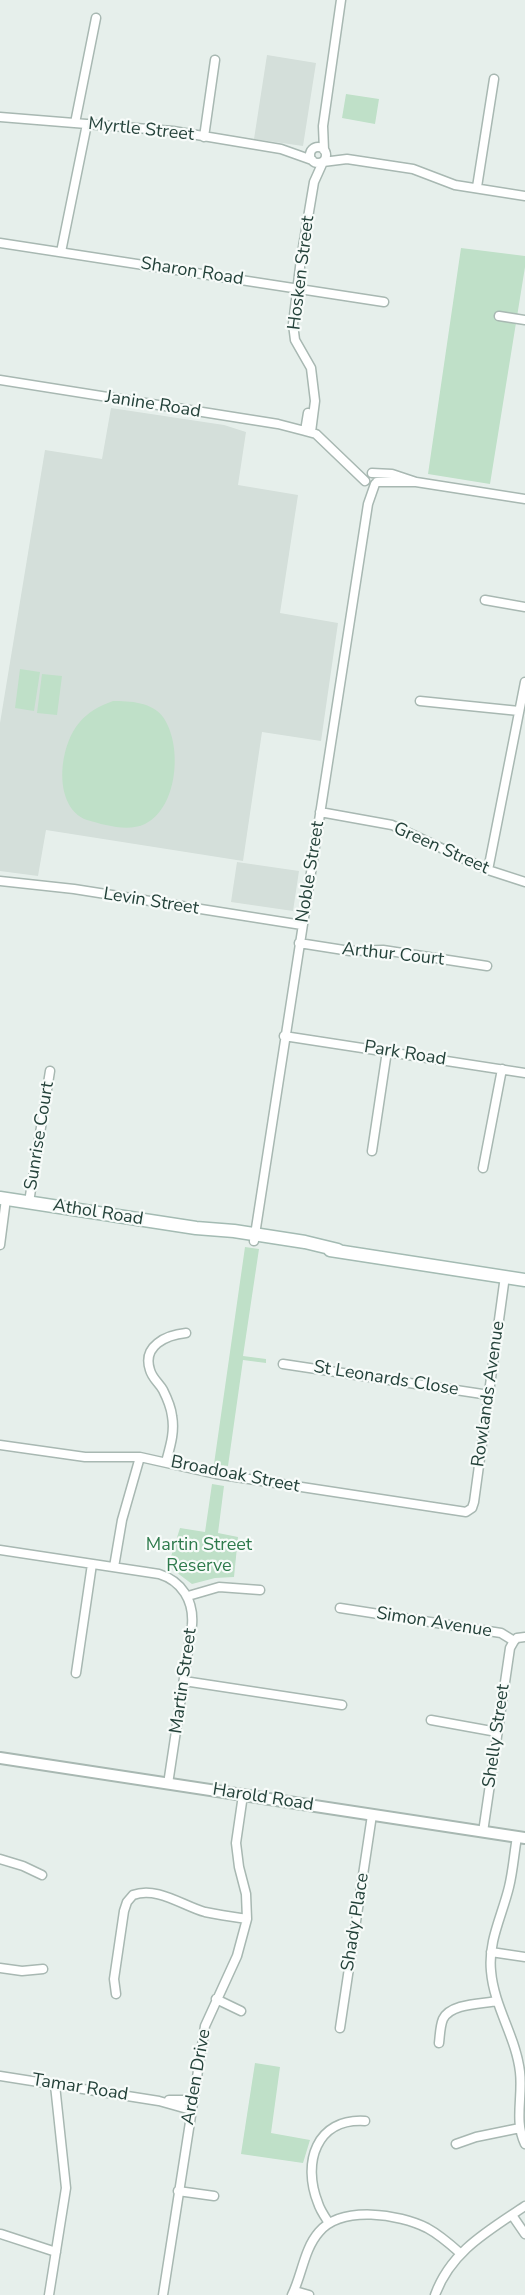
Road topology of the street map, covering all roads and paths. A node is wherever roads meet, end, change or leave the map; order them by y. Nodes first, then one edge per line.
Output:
1 (341, 0) edge
2 (96, 18) dead end
3 (215, 60) dead end
4 (494, 79) dead end
5 (0, 117) edge
6 (75, 123) junction
7 (87, 124) junction
8 (323, 126) junction
9 (204, 137) junction
10 (280, 149) junction
11 (314, 149) junction
12 (324, 150) junction
13 (347, 159) junction
14 (312, 160) junction
15 (323, 162) junction
16 (314, 182) junction
17 (477, 187) junction
18 (525, 196) edge
19 (0, 243) edge
20 (62, 252) junction
21 (298, 288) junction
22 (384, 302) dead end
23 (499, 316) dead end
24 (525, 320) edge
25 (0, 380) edge
26 (308, 429) junction
27 (371, 479) junction
28 (525, 499) edge
29 (485, 600) dead end
30 (525, 607) edge
31 (525, 682) edge
32 (420, 701) dead end
33 (519, 711) junction
34 (320, 812) junction
35 (488, 870) junction
36 (0, 881) edge
37 (525, 882) edge
38 (302, 925) junction
39 (299, 943) junction
40 (487, 966) dead end
41 (284, 1036) junction
42 (387, 1052) junction
43 (502, 1070) junction
44 (50, 1071) dead end
45 (525, 1073) edge
46 (372, 1151) dead end
47 (483, 1168) dead end
48 (3, 1198) edge
49 (29, 1202) junction
50 (254, 1237) junction
51 (0, 1245) edge
52 (505, 1276) junction
53 (525, 1280) edge
54 (186, 1333) dead end
55 (284, 1364) dead end
56 (489, 1395) junction
57 (0, 1445) edge
58 (140, 1456) junction
59 (166, 1462) junction
60 (470, 1510) joint
61 (0, 1550) edge
62 (92, 1564) junction
63 (114, 1567) junction
64 (260, 1590) dead end
65 (188, 1596) junction
66 (340, 1608) dead end
67 (525, 1637) edge
68 (514, 1641) junction
69 (76, 1673) dead end
70 (184, 1681) junction
71 (342, 1706) dead end
72 (431, 1720) dead end
73 (497, 1732) junction
74 (0, 1758) edge
75 (168, 1784) junction
76 (243, 1795) junction
77 (372, 1815) junction
78 (483, 1832) junction
79 (521, 1838) edge
80 (0, 1859) edge
81 (42, 1875) dead end
82 (247, 1919) junction
83 (491, 1952) junction
84 (525, 1958) edge
85 (0, 1968) edge
86 (43, 1969) dead end
87 (116, 1994) dead end
88 (216, 1999) junction
89 (497, 2001) junction
90 (241, 2011) dead end
91 (340, 2028) dead end
92 (439, 2043) dead end
93 (522, 2061) edge
94 (0, 2076) edge
95 (55, 2085) junction
96 (192, 2100) junction
97 (159, 2101) junction
98 (190, 2110) junction
99 (365, 2121) dead end
100 (519, 2128) junction
101 (456, 2144) dead end
102 (525, 2144) edge
103 (178, 2191) junction
104 (214, 2196) dead end
105 (525, 2206) edge
106 (512, 2215) junction
107 (329, 2223) junction
108 (2, 2234) edge
109 (525, 2234) edge
110 (56, 2252) junction
111 (460, 2253) junction
112 (294, 2293) edge
113 (50, 2295) edge
114 (163, 2295) edge
115 (309, 2295) edge
116 (435, 2295) edge

1 - 8 street
2 - 6 street
3 - 9 street
4 - 17 street
5 - 6 street, Myrtle Street
6 - 7 street, Myrtle Street
7 - 9 street, Myrtle Street
7 - 20 street
8 - 11 street
8 - 12 street
9 - 10 street, Myrtle Street
10 - 11 street, Myrtle Street
10 - 14 street, Myrtle Street
11 - 12 street
11 - 14 street
12 - 13 street
12 - 15 street
13 - 15 street
13 - 17 street
14 - 15 street
14 - 16 street, Hosken Street
15 - 16 street, Hosken Street
16 - 21 street, Hosken Street
17 - 18 street
19 - 20 street, Sharon Road
20 - 21 street, Sharon Road
21 - 22 street, Sharon Road
21 - 26 street, Hosken Street
23 - 24 street
25 - 26 street, Janine Road
26 - 27 street
27 - 28 street
27 - 34 street, Noble Street
29 - 30 street
31 - 33 street
32 - 33 street
33 - 35 street
34 - 35 street, Green Street
34 - 38 street, Noble Street
35 - 37 street, Green Street
36 - 38 street, Levin Street
38 - 39 street, Noble Street
39 - 40 street, Arthur Court
39 - 41 street, Noble Street
41 - 42 street, Park Road
41 - 50 street, Noble Street
42 - 43 street, Park Road
42 - 46 street
43 - 45 street, Park Road
43 - 47 street
44 - 49 street, Sunrise Court
48 - 49 main road, Athol Road
48 - 51 street
49 - 50 main road, Athol Road
50 - 52 main road, Athol Road
52 - 53 main road, Athol Road
52 - 56 street, Rowlands Avenue
54 - 59 street
55 - 56 street, St Leonards Close
56 - 60 street, Rowlands Avenue
57 - 58 street, Broadoak Street
58 - 59 street, Broadoak Street
58 - 63 street
59 - 60 street, Broadoak Street
61 - 62 street
62 - 63 street
62 - 69 street
63 - 65 street
64 - 65 street
65 - 70 street, Martin Street
66 - 68 street, Simon Avenue
67 - 68 street, Simon Avenue
68 - 73 street, Shelly Street
70 - 71 street
70 - 75 street, Martin Street
72 - 73 street
73 - 78 street, Shelly Street
74 - 75 street, Harold Road
75 - 76 street, Harold Road
76 - 77 street, Harold Road
76 - 82 street, Arden Drive
77 - 78 street, Harold Road
77 - 91 street, Shady Place
78 - 79 street, Harold Road
79 - 83 street
80 - 81 street
82 - 87 street
82 - 88 street, Arden Drive
83 - 84 street
83 - 89 street
85 - 86 street
88 - 90 street
88 - 96 street, Arden Drive
89 - 92 street
89 - 93 street
93 - 100 street
94 - 95 street, Tamar Road
95 - 97 street, Tamar Road
95 - 110 street
96 - 97 street, Tamar Road
96 - 98 street, Arden Drive
97 - 98 street, Tamar Road
98 - 103 street, Arden Drive
99 - 107 street
100 - 101 street
100 - 102 street
103 - 104 street
103 - 114 street, Arden Drive
105 - 106 street
106 - 109 street
106 - 111 street
107 - 111 street
107 - 112 street
108 - 110 street
110 - 113 street
111 - 116 street
112 - 115 street

